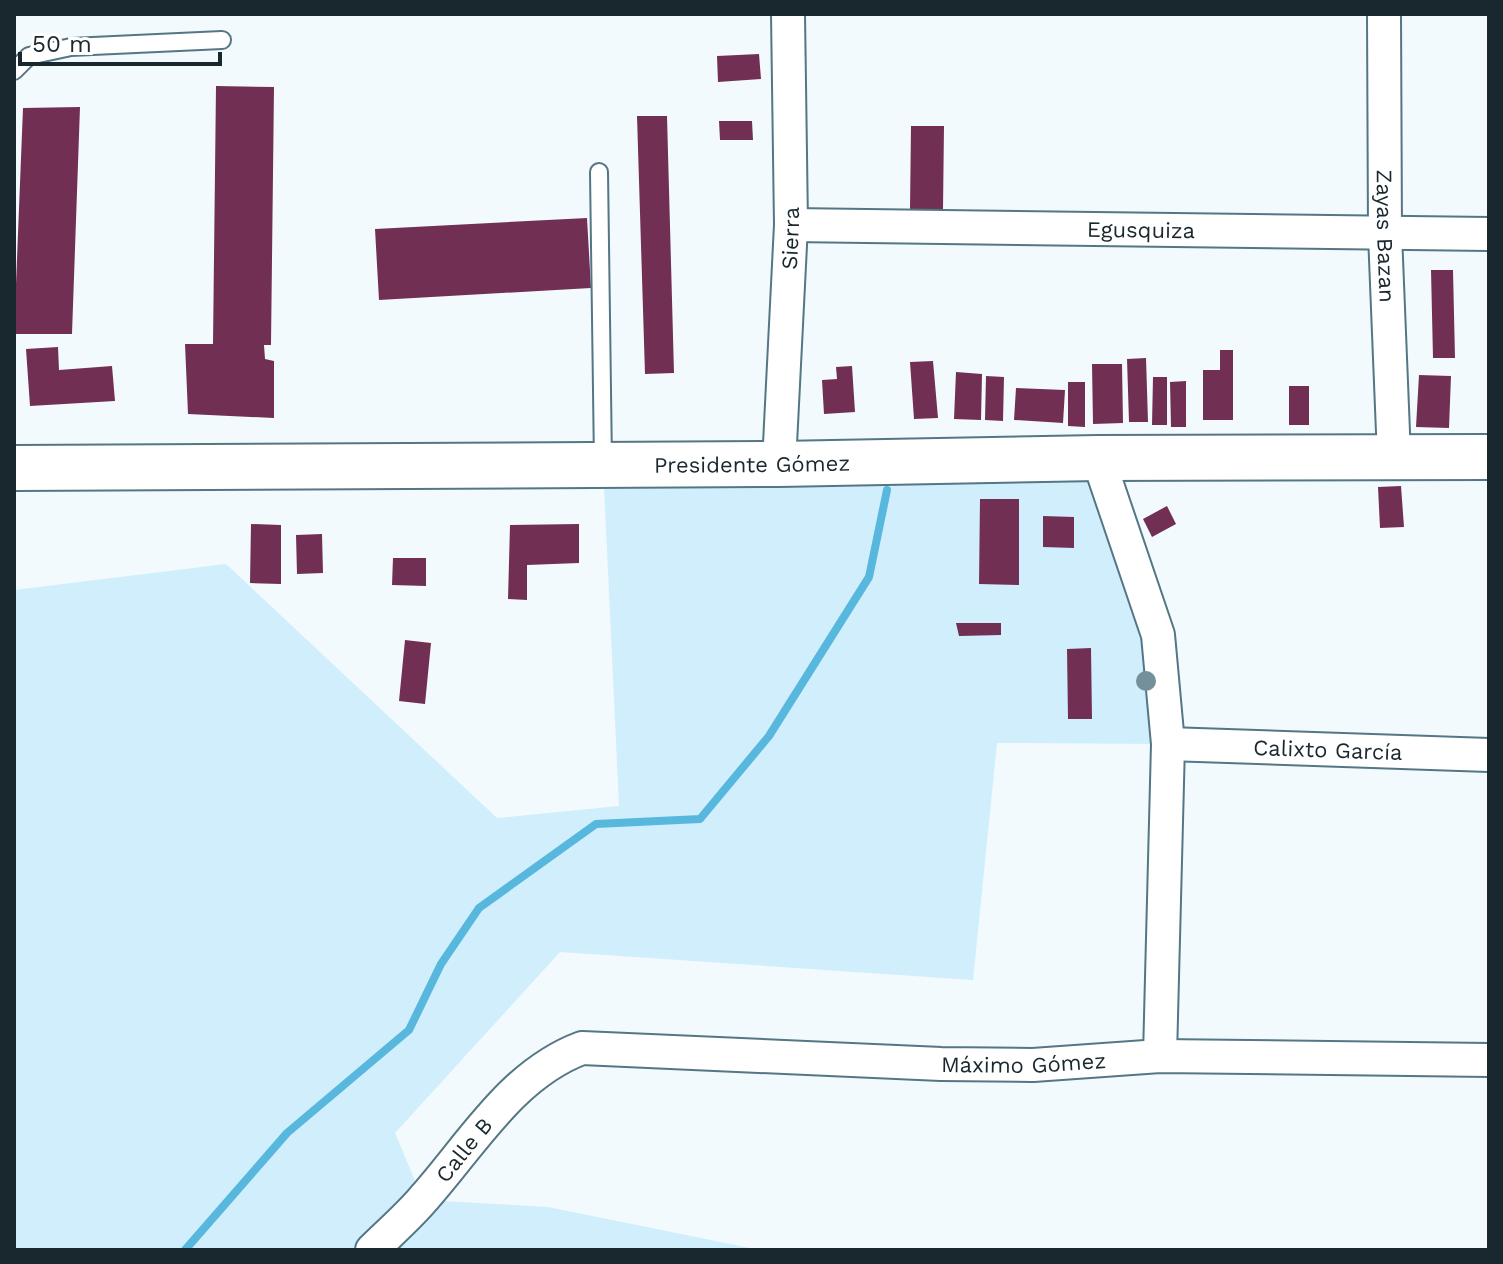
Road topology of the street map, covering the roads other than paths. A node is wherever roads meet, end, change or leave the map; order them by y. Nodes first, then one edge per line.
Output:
1 (788, 14) edge
2 (1384, 14) edge
3 (222, 40) dead end
4 (14, 71) edge
5 (599, 172) dead end
6 (791, 225) junction
7 (1385, 234) junction
8 (1489, 234) edge
9 (1394, 457) junction
10 (1489, 457) edge
11 (1098, 458) junction
12 (603, 464) junction
13 (779, 464) junction
14 (14, 468) edge
15 (1168, 744) junction
16 (1489, 755) edge
17 (560, 1056) joint
18 (1160, 1056) junction
19 (1489, 1060) edge
20 (372, 1250) edge

1 - 6 street, Sierra
2 - 7 street, Zayas Bazan
3 - 4 lane
5 - 12 lane
6 - 7 street, Egusquiza
6 - 13 street, Sierra
7 - 8 street, Egusquiza
7 - 9 street, Zayas Bazan
9 - 10 main road, Presidente Gómez
9 - 11 main road, Presidente Gómez
11 - 13 main road, Presidente Gómez
11 - 15 street
12 - 13 main road, Presidente Gómez
12 - 14 main road, Presidente Gómez
15 - 16 street, Calixto García
15 - 18 street
17 - 18 street, Máximo Gómez
17 - 20 street, Calle B
18 - 19 street, Máximo Gómez

